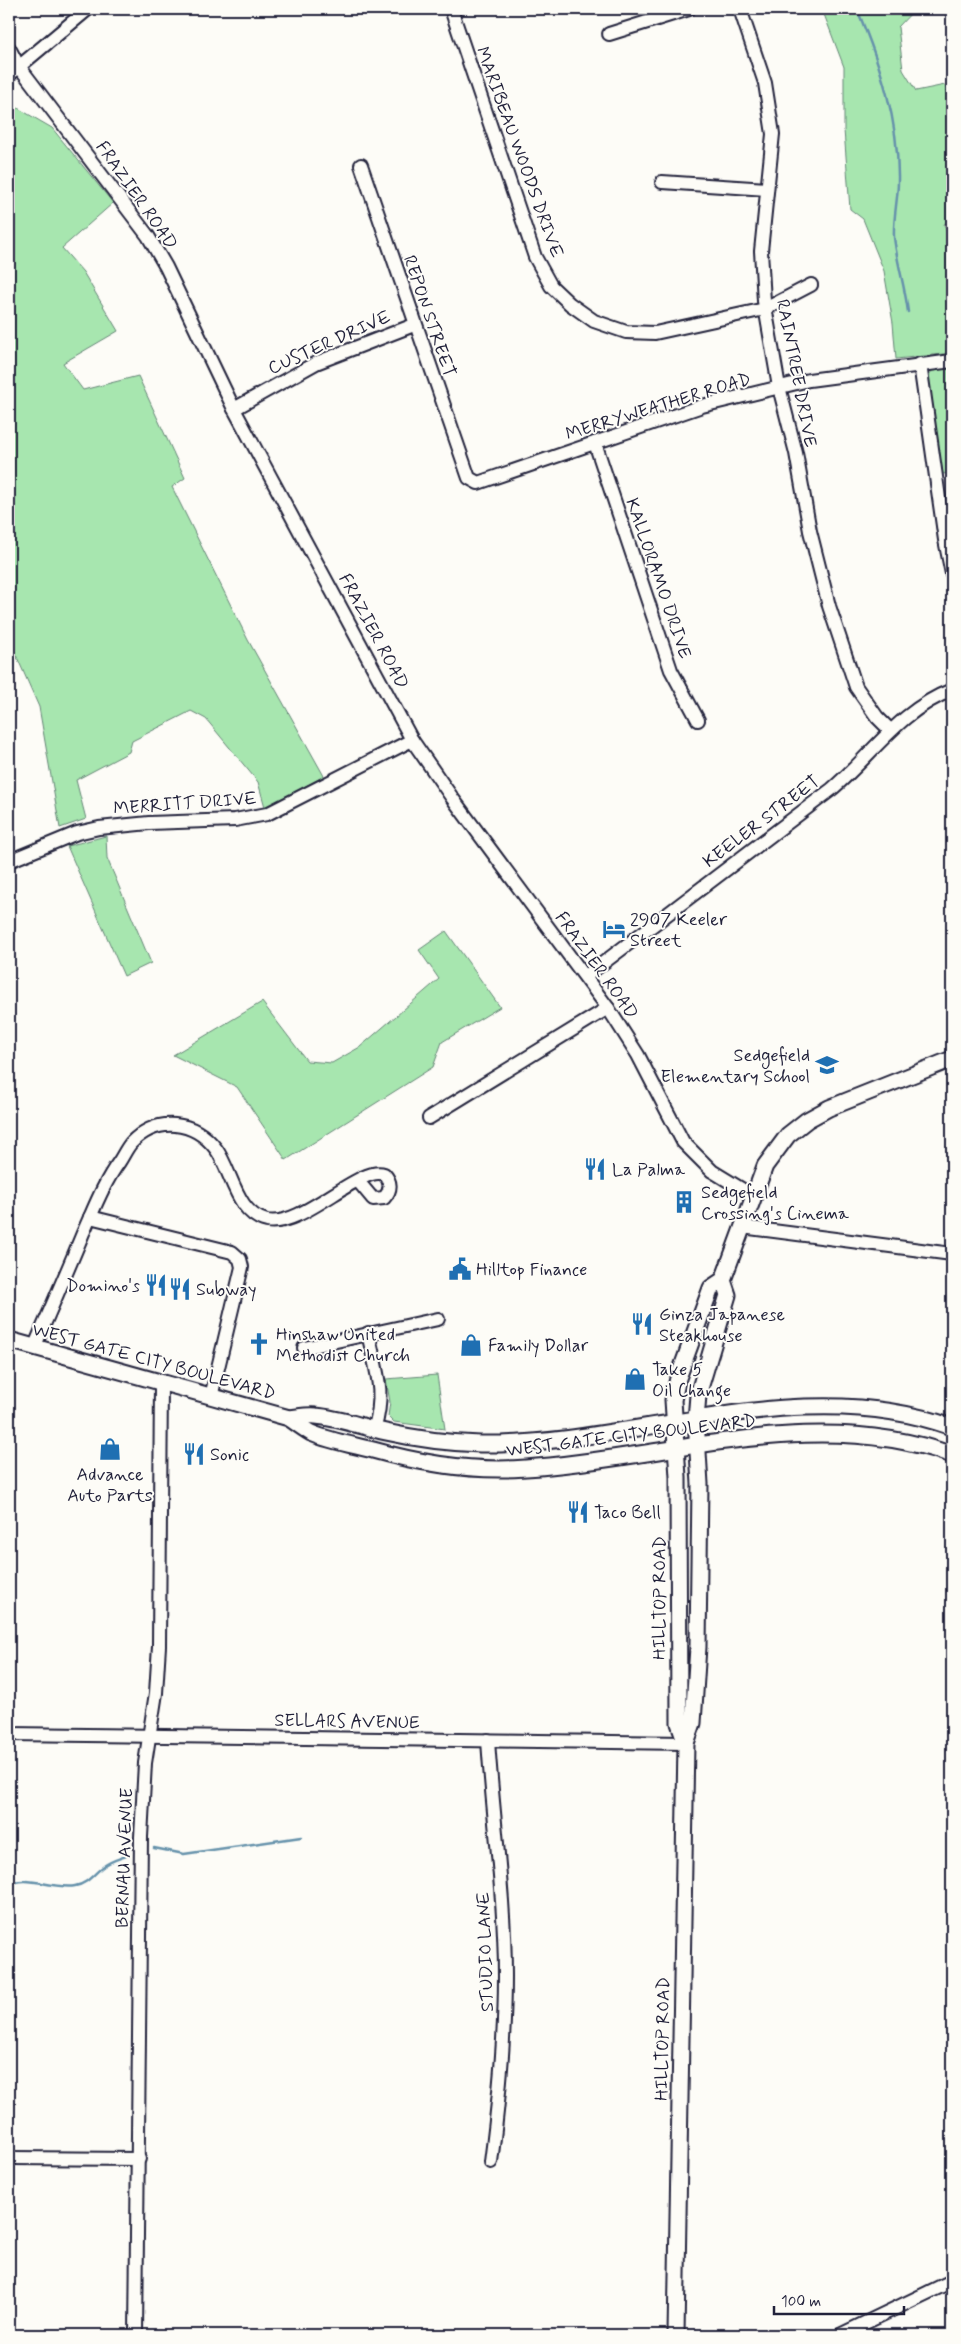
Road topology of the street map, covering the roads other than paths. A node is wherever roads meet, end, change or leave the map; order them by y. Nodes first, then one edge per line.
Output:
1 (88, 9) edge
2 (450, 9) edge
3 (689, 9) edge
4 (740, 9) edge
5 (609, 34) dead end
6 (9, 48) edge
7 (18, 66) junction
8 (9, 75) edge
9 (361, 165) dead end
10 (662, 182) dead end
11 (767, 189) junction
12 (811, 286) dead end
13 (765, 309) junction
14 (414, 324) junction
15 (952, 361) edge
16 (920, 364) junction
17 (779, 387) junction
18 (234, 409) junction
19 (595, 443) junction
20 (468, 478) joint
21 (952, 574) edge
22 (952, 690) edge
23 (698, 720) dead end
24 (890, 730) junction
25 (412, 740) junction
26 (9, 861) edge
27 (586, 976) junction
28 (608, 1008) junction
29 (952, 1059) edge
30 (429, 1118) dead end
31 (358, 1181) dead end
32 (753, 1196) junction
33 (90, 1217) junction
34 (742, 1227) junction
35 (952, 1254) edge
36 (723, 1280) junction
37 (438, 1319) dead end
38 (368, 1333) junction
39 (9, 1340) edge
40 (34, 1348) junction
41 (304, 1348) dead end
42 (161, 1383) junction
43 (211, 1397) junction
44 (290, 1418) junction
45 (696, 1420) junction
46 (674, 1423) junction
47 (952, 1427) edge
48 (374, 1430) junction
49 (697, 1446) junction
50 (676, 1449) junction
51 (952, 1455) edge
52 (9, 1734) edge
53 (150, 1737) junction
54 (488, 1740) junction
55 (686, 1743) junction
56 (9, 2158) edge
57 (139, 2159) junction
58 (491, 2162) dead end
59 (952, 2280) edge
60 (849, 2334) edge
61 (136, 2335) edge
62 (676, 2335) edge

1 - 7 street
2 - 13 street, MARIBEAU WOODS DRIVE
3 - 5 street
4 - 11 street, RAINTREE DRIVE
6 - 7 street, FRAZIER ROAD
7 - 8 street
7 - 18 street, FRAZIER ROAD
9 - 14 street, REPON STREET
10 - 11 street
11 - 13 street, RAINTREE DRIVE
12 - 13 street, MARIBEAU WOODS DRIVE
13 - 17 street, RAINTREE DRIVE
14 - 18 street, CUSTER DRIVE
14 - 20 street, REPON STREET
15 - 16 street, MERRYWEATHER ROAD
16 - 17 street, MERRYWEATHER ROAD
16 - 21 street
17 - 19 street, MERRYWEATHER ROAD
17 - 24 street, RAINTREE DRIVE
18 - 25 street, FRAZIER ROAD
19 - 20 street, MERRYWEATHER ROAD
19 - 23 street, KALLORAMO DRIVE
22 - 24 street, KEELER STREET
24 - 27 street, KEELER STREET
25 - 26 street, MERRITT DRIVE
25 - 27 street, FRAZIER ROAD
27 - 28 street, FRAZIER ROAD
28 - 30 street
28 - 32 street, FRAZIER ROAD
29 - 32 main road
31 - 33 street
32 - 34 main road
33 - 40 street
33 - 43 street
34 - 35 street
34 - 36 main road
36 - 45 main road, HILLTOP ROAD
36 - 46 main road, HILLTOP ROAD
37 - 38 street
38 - 41 street
38 - 48 street
39 - 40 main road, WEST GATE CITY BOULEVARD
40 - 42 main road, WEST GATE CITY BOULEVARD
42 - 43 main road, WEST GATE CITY BOULEVARD
42 - 53 street, BERNAU AVENUE
43 - 44 main road, WEST GATE CITY BOULEVARD
44 - 48 main road, WEST GATE CITY BOULEVARD
44 - 50 main road, WEST GATE CITY BOULEVARD
45 - 46 main road, WEST GATE CITY BOULEVARD
45 - 47 main road, WEST GATE CITY BOULEVARD
45 - 49 main road, HILLTOP ROAD
46 - 48 main road, WEST GATE CITY BOULEVARD
46 - 50 main road, HILLTOP ROAD
49 - 50 main road, WEST GATE CITY BOULEVARD
49 - 51 main road, WEST GATE CITY BOULEVARD
49 - 55 main road, HILLTOP ROAD
50 - 55 main road, HILLTOP ROAD
52 - 53 street, SELLARS AVENUE
53 - 54 street, SELLARS AVENUE
53 - 57 street, BERNAU AVENUE
54 - 55 street, SELLARS AVENUE
54 - 58 street, STUDIO LANE
55 - 62 main road, HILLTOP ROAD
56 - 57 street
57 - 61 street, BERNAU AVENUE
59 - 60 street

